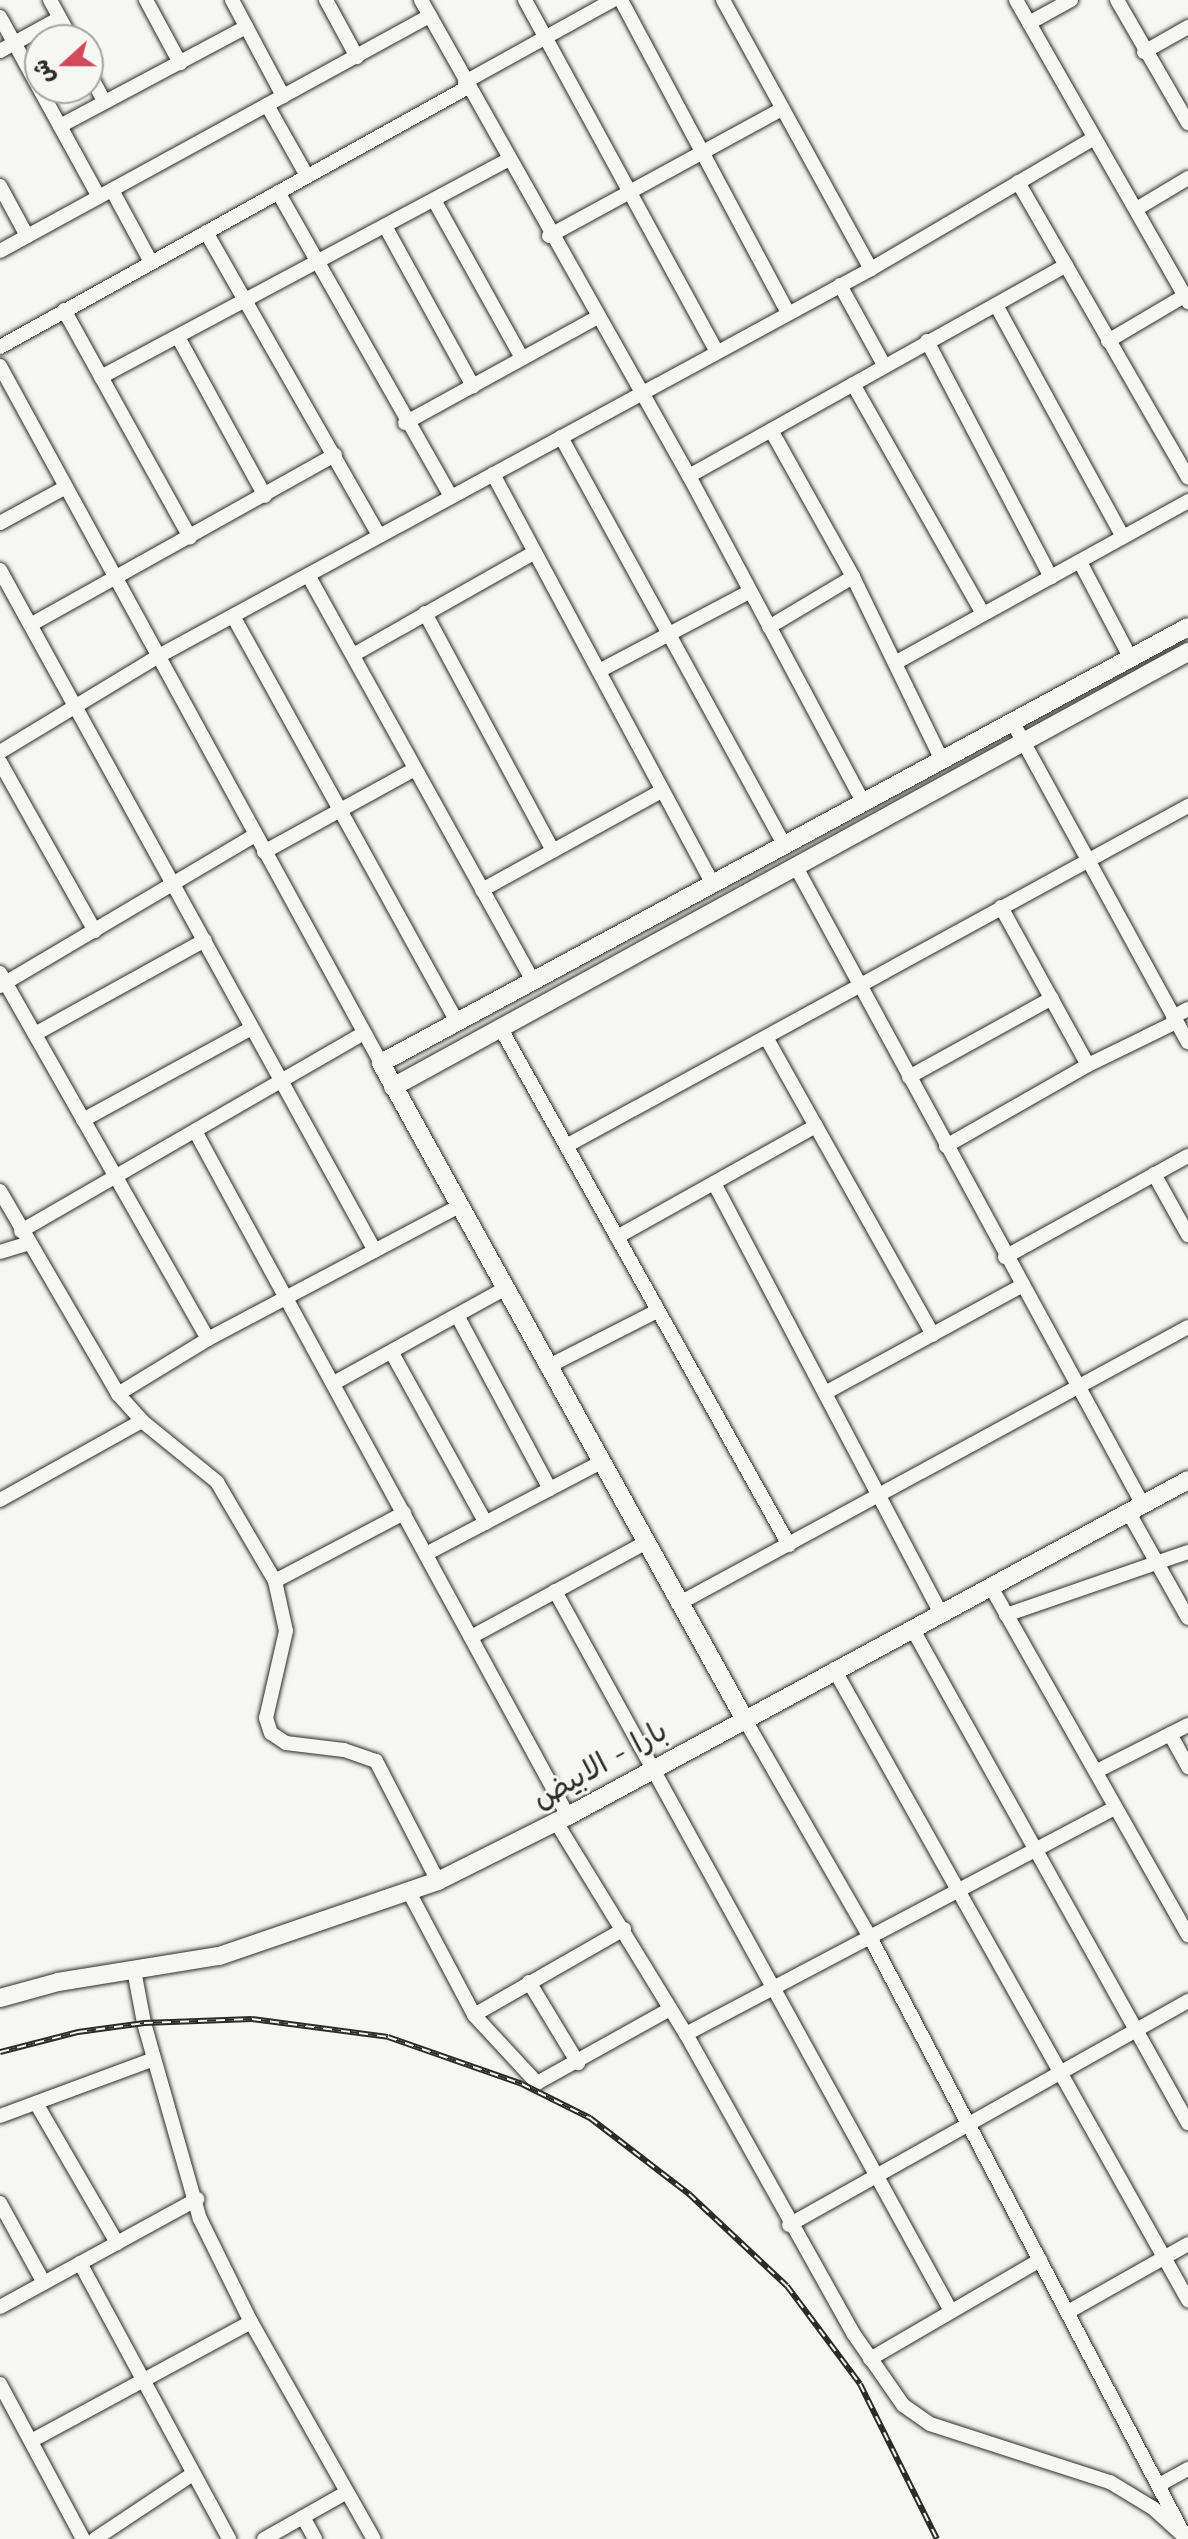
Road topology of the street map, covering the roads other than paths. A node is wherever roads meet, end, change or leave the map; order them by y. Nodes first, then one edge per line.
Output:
1 (50, 0) edge
2 (146, 0) edge
3 (232, 0) edge
4 (326, 0) edge
5 (421, 0) edge
6 (525, 0) edge
7 (613, 0) edge
8 (621, 0) edge
9 (723, 0) edge
10 (1016, 0) edge
11 (1071, 0) edge
12 (1117, 0) edge
13 (430, 16) junction
14 (0, 17) edge
15 (60, 18) junction
16 (1029, 23) junction
17 (63, 24) edge
18 (246, 27) junction
19 (1188, 27) edge
20 (546, 37) junction
21 (15, 44) junction
22 (0, 51) edge
23 (1144, 52) junction
24 (357, 57) junction
25 (180, 63) junction
26 (467, 84) junction
27 (283, 96) junction
28 (104, 101) edge
29 (99, 104) edge
30 (267, 105) junction
31 (782, 109) junction
32 (1188, 123) edge
33 (60, 126) junction
34 (1093, 139) junction
35 (706, 151) junction
36 (508, 160) junction
37 (307, 176) junction
38 (1188, 178) edge
39 (1018, 182) junction
40 (0, 186) edge
41 (278, 192) junction
42 (630, 192) junction
43 (105, 193) junction
44 (434, 200) junction
45 (1138, 208) junction
46 (385, 226) junction
47 (206, 232) junction
48 (27, 236) junction
49 (549, 236) junction
50 (0, 251) edge
51 (151, 262) junction
52 (317, 263) junction
53 (1066, 265) junction
54 (871, 269) junction
55 (840, 285) junction
56 (1186, 299) edge
57 (245, 303) junction
58 (996, 305) junction
59 (64, 310) junction
60 (788, 313) junction
61 (598, 317) junction
62 (178, 337) junction
63 (927, 341) junction
64 (1108, 341) junction
65 (0, 347) edge
66 (716, 351) junction
67 (522, 358) junction
68 (884, 365) junction
69 (0, 366) edge
70 (101, 377) junction
71 (853, 384) junction
72 (473, 386) junction
73 (641, 394) junction
74 (405, 423) junction
75 (771, 430) junction
76 (561, 437) junction
77 (335, 455) junction
78 (493, 474) junction
79 (689, 476) junction
80 (1188, 478) edge
81 (66, 487) junction
82 (450, 495) junction
83 (265, 496) junction
84 (1188, 501) edge
85 (0, 523) edge
86 (379, 535) junction
87 (190, 537) junction
88 (1123, 537) junction
89 (533, 553) junction
90 (1080, 562) junction
91 (0, 570) edge
92 (308, 575) junction
93 (853, 577) junction
94 (1051, 577) junction
95 (114, 579) junction
96 (749, 592) junction
97 (425, 613) junction
98 (983, 614) junction
99 (233, 616) junction
100 (32, 624) junction
101 (769, 627) junction
102 (1188, 627) edge
103 (672, 634) junction
104 (1188, 652) edge
105 (353, 655) junction
106 (157, 657) junction
107 (1130, 657) junction
108 (895, 663) junction
109 (599, 671) junction
110 (77, 704) junction
111 (1012, 721) junction
112 (1023, 742) junction
113 (0, 752) edge
114 (941, 758) junction
115 (0, 762) edge
116 (413, 770) junction
117 (661, 791) junction
118 (863, 802) junction
119 (1188, 806) edge
120 (344, 810) junction
121 (255, 835) junction
122 (784, 844) junction
123 (553, 851) junction
124 (264, 852) junction
125 (1088, 858) junction
126 (796, 867) junction
127 (174, 883) junction
128 (712, 883) junction
129 (482, 890) junction
130 (1001, 907) junction
131 (95, 931) junction
132 (205, 940) junction
133 (2, 980) edge
134 (533, 981) junction
135 (860, 987) junction
136 (1052, 998) junction
137 (1188, 1009) edge
138 (1175, 1019) junction
139 (458, 1023) junction
140 (252, 1028) junction
141 (501, 1029) junction
142 (364, 1033) junction
143 (35, 1034) junction
144 (767, 1039) junction
145 (1188, 1042) edge
146 (381, 1063) junction
147 (1088, 1065) junction
148 (909, 1077) junction
149 (282, 1082) junction
150 (393, 1087) junction
151 (83, 1120) junction
152 (816, 1126) junction
153 (195, 1131) junction
154 (568, 1145) junction
155 (946, 1146) junction
156 (1188, 1156) edge
157 (1154, 1174) junction
158 (113, 1176) junction
159 (714, 1183) junction
160 (0, 1191) edge
161 (459, 1206) junction
162 (1188, 1235) edge
163 (25, 1237) junction
164 (617, 1237) junction
165 (375, 1251) junction
166 (0, 1252) edge
167 (1005, 1257) junction
168 (1021, 1286) junction
169 (504, 1289) junction
170 (287, 1296) junction
171 (657, 1311) junction
172 (458, 1317) junction
173 (1188, 1327) edge
174 (933, 1335) junction
175 (208, 1339) junction
176 (392, 1353) junction
177 (547, 1367) junction
178 (334, 1383) junction
179 (1078, 1389) junction
180 (825, 1393) junction
181 (118, 1394) junction
182 (142, 1421) junction
183 (599, 1463) junction
184 (1188, 1480) edge
185 (550, 1489) junction
186 (878, 1494) junction
187 (0, 1500) edge
188 (1136, 1509) junction
189 (404, 1513) junction
190 (486, 1523) junction
191 (645, 1543) junction
192 (789, 1545) junction
193 (1188, 1552) edge
194 (426, 1554) junction
195 (1158, 1564) junction
196 (275, 1581) junction
197 (991, 1587) junction
198 (555, 1591) junction
199 (678, 1604) junction
200 (941, 1613) junction
201 (1006, 1615) junction
202 (1188, 1618) edge
203 (912, 1628) junction
204 (471, 1637) junction
205 (834, 1669) junction
206 (744, 1718) junction
207 (1188, 1725) edge
208 (1170, 1734) junction
209 (1188, 1767) edge
210 (652, 1768) junction
211 (1097, 1771) junction
212 (1115, 1808) junction
213 (562, 1819) junction
214 (1033, 1850) junction
215 (438, 1881) junction
216 (958, 1890) junction
217 (409, 1892) junction
218 (624, 1929) junction
219 (1188, 1935) edge
220 (870, 1937) junction
221 (134, 1970) junction
222 (529, 1982) junction
223 (773, 1988) junction
224 (0, 1998) edge
225 (1188, 2001) edge
226 (670, 2009) junction
227 (474, 2015) junction
228 (1133, 2031) junction
229 (686, 2034) junction
230 (154, 2059) junction
231 (578, 2063) junction
232 (1061, 2071) junction
233 (36, 2103) junction
234 (0, 2116) edge
235 (967, 2123) junction
236 (1188, 2123) edge
237 (878, 2176) junction
238 (197, 2199) junction
239 (0, 2203) edge
240 (789, 2225) junction
241 (117, 2243) junction
242 (1188, 2244) edge
243 (1164, 2258) junction
244 (1040, 2260) junction
245 (80, 2263) junction
246 (44, 2283) junction
247 (1188, 2300) edge
248 (0, 2307) edge
249 (951, 2311) junction
250 (1068, 2312) junction
251 (251, 2322) junction
252 (870, 2359) junction
253 (0, 2384) edge
254 (142, 2384) junction
255 (31, 2441) junction
256 (1188, 2469) edge
257 (193, 2474) junction
258 (1159, 2485) junction
259 (347, 2492) junction
260 (303, 2517) junction
261 (83, 2539) edge
262 (95, 2539) edge
263 (229, 2539) edge
264 (264, 2539) edge
265 (315, 2539) edge
266 (374, 2539) edge
267 (1186, 2539) edge

1 - 15 street
2 - 25 street
3 - 18 street
4 - 24 street
5 - 13 street
6 - 20 street
7 - 20 street
8 - 35 street
9 - 31 street
10 - 16 street
11 - 16 street
12 - 23 street
13 - 24 street
13 - 26 street
14 - 21 street
15 - 17 street
15 - 21 street
16 - 34 street
18 - 25 street
18 - 27 street
19 - 23 street
20 - 26 street
20 - 42 street
21 - 22 street
21 - 33 street
23 - 32 street
24 - 27 street
25 - 28 street
26 - 36 street
26 - 37 street
27 - 30 street
29 - 33 street
30 - 37 street
30 - 43 street
31 - 35 street
31 - 54 street
33 - 43 street
34 - 39 street
34 - 45 street
35 - 42 street
35 - 60 street
36 - 44 street
36 - 49 street
37 - 41 street
38 - 45 street
39 - 53 street
39 - 54 street
40 - 48 street
41 - 47 street
41 - 52 street
42 - 49 street
42 - 66 street
43 - 48 street
43 - 51 street
44 - 46 street
44 - 67 street
45 - 56 street
46 - 52 street
46 - 72 street
47 - 51 street
47 - 57 street
48 - 50 street
49 - 61 street
51 - 59 street
52 - 57 street
52 - 74 street
53 - 58 street
53 - 64 street
54 - 55 street
55 - 60 street
55 - 68 street
56 - 64 street
57 - 62 street
57 - 77 street
58 - 63 street
58 - 88 street
59 - 65 street
59 - 70 street
60 - 66 street
61 - 67 street
61 - 73 street
62 - 70 street
62 - 83 street
63 - 68 street
63 - 94 street
64 - 80 street
66 - 73 street
67 - 72 street
68 - 71 street
69 - 81 street
70 - 87 street
71 - 75 street
71 - 98 street
72 - 74 street
73 - 76 street
73 - 79 street
74 - 82 street
75 - 79 street
75 - 93 street
76 - 78 street
76 - 103 street
77 - 83 street
77 - 86 street
78 - 82 street
78 - 89 street
79 - 96 street
81 - 85 street
81 - 95 street
82 - 86 street
83 - 87 street
84 - 88 street
86 - 92 street
87 - 95 street
88 - 90 street
89 - 97 street
89 - 109 street
90 - 94 street
90 - 107 street
91 - 100 street
92 - 99 street
92 - 105 street
93 - 101 street
93 - 108 street
94 - 98 street
95 - 100 street
95 - 106 street
96 - 101 street
96 - 103 street
97 - 105 street
97 - 123 street
98 - 108 street
99 - 106 street
99 - 120 street
100 - 110 street
101 - 118 street
102 - 107 main road
103 - 109 street
103 - 122 street
104 - 112 main road
105 - 116 street
106 - 110 street
106 - 121 street
107 - 111 main road
108 - 114 street
109 - 117 street
110 - 113 street
110 - 127 street
111 - 112 street
111 - 114 main road
112 - 125 street
112 - 126 main road
114 - 118 main road
115 - 131 street
116 - 120 street
116 - 129 street
117 - 123 street
117 - 128 street
118 - 122 main road
119 - 125 street
120 - 124 street
120 - 139 street
121 - 124 street
121 - 127 street
122 - 128 main road
123 - 129 street
124 - 142 street
125 - 130 street
125 - 138 street
126 - 135 street
126 - 141 main road
127 - 131 street
127 - 132 street
128 - 134 main road
129 - 134 street
130 - 135 street
130 - 136 street
131 - 133 street
132 - 140 street
132 - 143 street
133 - 143 street
134 - 139 main road
135 - 144 street
135 - 148 street
136 - 147 street
136 - 148 street
137 - 138 street
138 - 145 street
138 - 147 street
139 - 146 main road
140 - 149 street
140 - 151 street
141 - 150 main road
141 - 154 street
142 - 146 street
142 - 149 street
143 - 151 street
144 - 152 street
144 - 154 street
146 - 150 main road
147 - 155 street
148 - 155 street
149 - 153 street
149 - 165 street
150 - 161 main road
151 - 158 street
152 - 159 street
152 - 174 street
153 - 158 street
153 - 170 street
154 - 164 street
155 - 167 street
156 - 157 street
157 - 162 street
157 - 167 street
158 - 163 street
158 - 175 street
159 - 164 street
159 - 180 street
160 - 163 street
161 - 165 street
161 - 169 main road
163 - 166 street
163 - 181 street
164 - 171 street
165 - 170 street
167 - 168 street
168 - 174 street
168 - 179 street
169 - 172 street
169 - 177 main road
170 - 175 street
170 - 178 street
171 - 177 street
171 - 192 street
172 - 176 street
172 - 185 street
173 - 179 street
174 - 180 street
175 - 181 street
176 - 178 street
176 - 190 street
177 - 183 main road
178 - 189 street
179 - 186 street
179 - 188 street
180 - 186 street
181 - 182 street
182 - 187 street
182 - 196 street
183 - 185 street
183 - 191 main road
184 - 188 main road, بارا - الابيض
185 - 190 street
186 - 192 street
186 - 200 street
188 - 195 street
188 - 197 main road, بارا - الابيض
189 - 194 street
189 - 196 street
190 - 194 street
191 - 198 street
191 - 199 main road
192 - 199 street
193 - 195 street
194 - 204 street
195 - 201 street
195 - 202 street
196 - 215 street
197 - 200 main road, بارا - الابيض
197 - 201 street
198 - 204 street
198 - 210 street
199 - 206 main road
200 - 203 main road, بارا - الابيض
201 - 211 street
203 - 205 main road, بارا - الابيض
203 - 214 street
204 - 213 street
205 - 206 main road, بارا - الابيض
205 - 216 street
206 - 210 main road, بارا - الابيض
206 - 220 street
207 - 208 street
208 - 209 street
208 - 211 street
210 - 213 main road, بارا - الابيض
210 - 223 street
211 - 212 street
212 - 214 street
212 - 219 street
213 - 215 main road, بارا - الابيض
213 - 218 street
214 - 216 street
214 - 228 street
215 - 217 main road, بارا - الابيض
216 - 220 street
216 - 232 street
217 - 221 main road, بارا - الابيض
217 - 227 street
218 - 222 street
218 - 226 street
220 - 223 street
220 - 235 street
221 - 224 main road, بارا - الابيض
221 - 230 street
222 - 227 street
222 - 231 street
223 - 229 street
223 - 237 street
225 - 228 street
226 - 229 street
226 - 231 street
227 - 231 street
228 - 232 street
228 - 236 street
229 - 240 street
230 - 233 street
230 - 238 street
232 - 235 street
232 - 243 street
233 - 234 street
233 - 241 street
235 - 237 street
235 - 244 street
237 - 240 street
237 - 249 street
238 - 241 street
238 - 251 street
239 - 246 street
240 - 252 street
241 - 245 street
242 - 243 street
243 - 247 street
243 - 250 street
244 - 249 street
244 - 250 street
245 - 246 street
245 - 254 street
246 - 248 street
249 - 252 street
250 - 258 street
251 - 254 street
251 - 259 street
252 - 267 street
253 - 255 street
254 - 255 street
254 - 257 street
255 - 261 street
256 - 258 street
257 - 262 street
257 - 263 street
258 - 267 street
259 - 260 street
259 - 266 street
260 - 264 street
260 - 265 street

